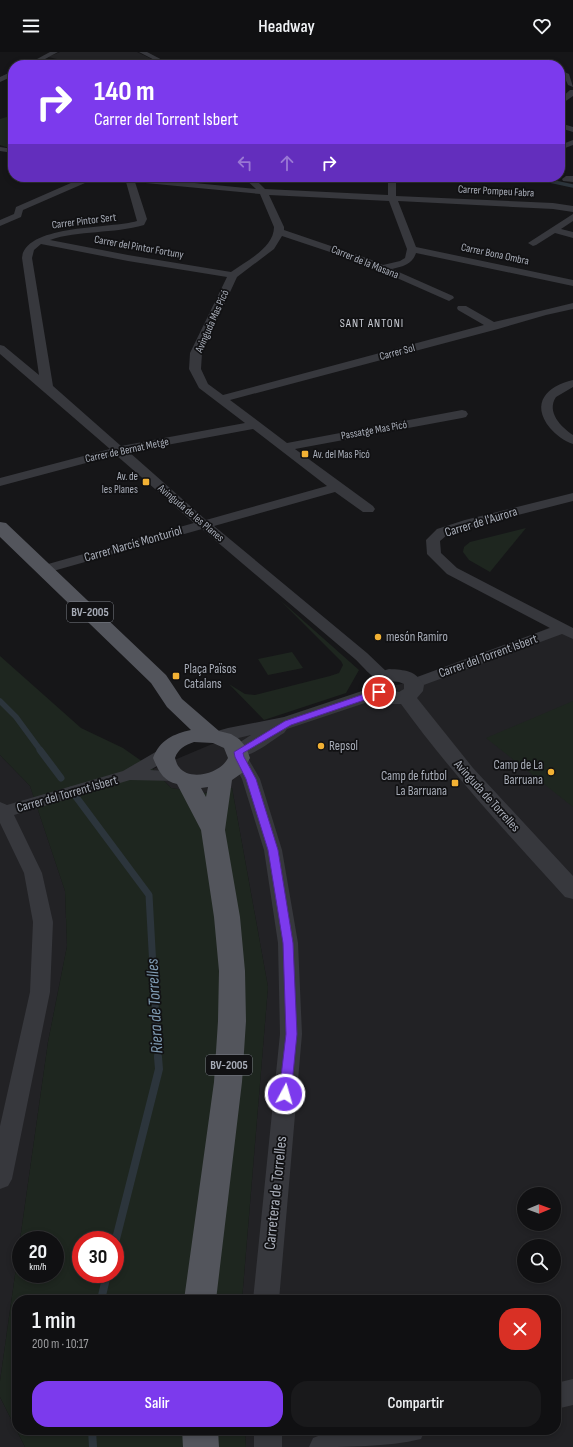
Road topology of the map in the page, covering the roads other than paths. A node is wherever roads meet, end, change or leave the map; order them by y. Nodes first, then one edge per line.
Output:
1 (55, 52) edge
2 (142, 52) edge
3 (39, 60) edge
4 (159, 60) edge
5 (565, 74) edge
6 (573, 85) edge
7 (573, 92) edge
8 (565, 99) edge
9 (81, 182) edge
10 (130, 182) edge
11 (177, 182) edge
12 (253, 182) edge
13 (392, 182) edge
14 (262, 189) junction
15 (282, 192) junction
16 (392, 198) junction
17 (573, 209) edge
18 (573, 217) edge
19 (0, 223) edge
20 (555, 230) junction
21 (279, 232) junction
22 (573, 235) edge
23 (40, 241) junction
24 (533, 243) dead end
25 (412, 249) junction
26 (384, 268) junction
27 (233, 275) junction
28 (573, 283) edge
29 (449, 298) dead end
30 (573, 306) edge
31 (462, 308) dead end
32 (494, 327) junction
33 (0, 348) edge
34 (573, 383) edge
35 (47, 387) junction
36 (222, 399) junction
37 (462, 414) dead end
38 (256, 425) junction
39 (573, 440) edge
40 (285, 447) junction
41 (119, 450) junction
42 (0, 482) edge
43 (337, 487) junction
44 (573, 497) edge
45 (368, 509) dead end
46 (203, 524) junction
47 (0, 527) edge
48 (46, 569) junction
49 (568, 631) edge
50 (381, 685) junction
51 (410, 690) junction
52 (174, 703) junction
53 (288, 723) junction
54 (214, 736) junction
55 (170, 748) junction
56 (239, 755) junction
57 (129, 775) junction
58 (181, 777) junction
59 (221, 777) junction
60 (2, 810) edge
61 (213, 830) junction
62 (573, 891) edge
63 (0, 1179) edge
64 (201, 1295) edge
65 (266, 1295) edge
66 (573, 1392) edge
67 (561, 1395) edge
68 (200, 1435) edge
69 (268, 1435) edge
70 (385, 1435) edge
71 (201, 1447) edge
72 (268, 1447) edge
73 (323, 1447) edge

1 - 3 street
2 - 4 street
5 - 6 street
7 - 8 street
9 - 19 street, Carrer Pompeu Fabra
10 - 23 street, Carrer Pintor Sert
11 - 14 street, Carrer Pompeu Fabra
12 - 14 street
13 - 16 street
14 - 15 street, Carrer Pompeu Fabra
14 - 15 street
14 - 21 street
15 - 16 street, Carrer Pompeu Fabra
16 - 17 street, Carrer Pompeu Fabra
16 - 25 street
18 - 20 street
20 - 22 street
20 - 24 street
21 - 26 street, Carrer de la Masana
21 - 27 street, Avinguda Mas Picó
23 - 27 street, Carrer del Pintor Fortuny
23 - 35 street, Carrer Pintor Sert
25 - 26 street
25 - 28 street, Carrer Bona Ombra
26 - 29 street, Carrer de la Masana
27 - 36 street, Avinguda Mas Picó
30 - 32 street, Carrer Sol
31 - 32 street
32 - 36 street, Carrer Sol
33 - 35 street, Avinguda de les Planes
34 - 39 street
35 - 41 street, Avinguda de les Planes
36 - 38 street, Avinguda Mas Picó
37 - 40 street, Passatge Mas Picó
38 - 40 street, Avinguda Mas Picó
38 - 41 street, Carrer de Bernat Metge
40 - 43 street, Avinguda Mas Picó
41 - 42 street, Carrer de Bernat Metge
41 - 46 street, Avinguda de les Planes
43 - 45 street, Avinguda Mas Picó
43 - 46 street, Carrer Narcís Monturiol
44 - 49 street, Carrer de l'Aurora
46 - 48 street, Carrer Narcís Monturiol
46 - 50 street, Avinguda de les Planes
47 - 48 main road, BV-2005
48 - 52 main road, BV-2005
49 - 51 street, Carrer del Torrent Isbert
50 - 51 street
50 - 53 street
51 - 62 street, Avinguda de Torrelles
52 - 54 main road, BV-2005
52 - 55 main road, BV-2005
53 - 54 street
53 - 56 street
54 - 55 main road, BV-2005
54 - 56 main road, BV-2005
55 - 57 street, Carrer del Torrent Isbert
55 - 58 main road, BV-2005
56 - 59 main road
56 - 65 street, Carretera de Torrelles
57 - 58 street, Carrer del Torrent Isbert
57 - 60 street, Carrer del Torrent Isbert
58 - 59 main road
58 - 61 main road, BV-2005
59 - 61 main road, BV-2005
60 - 63 street
61 - 64 main road, BV-2005
66 - 67 street
68 - 71 main road
69 - 72 street
70 - 73 street

